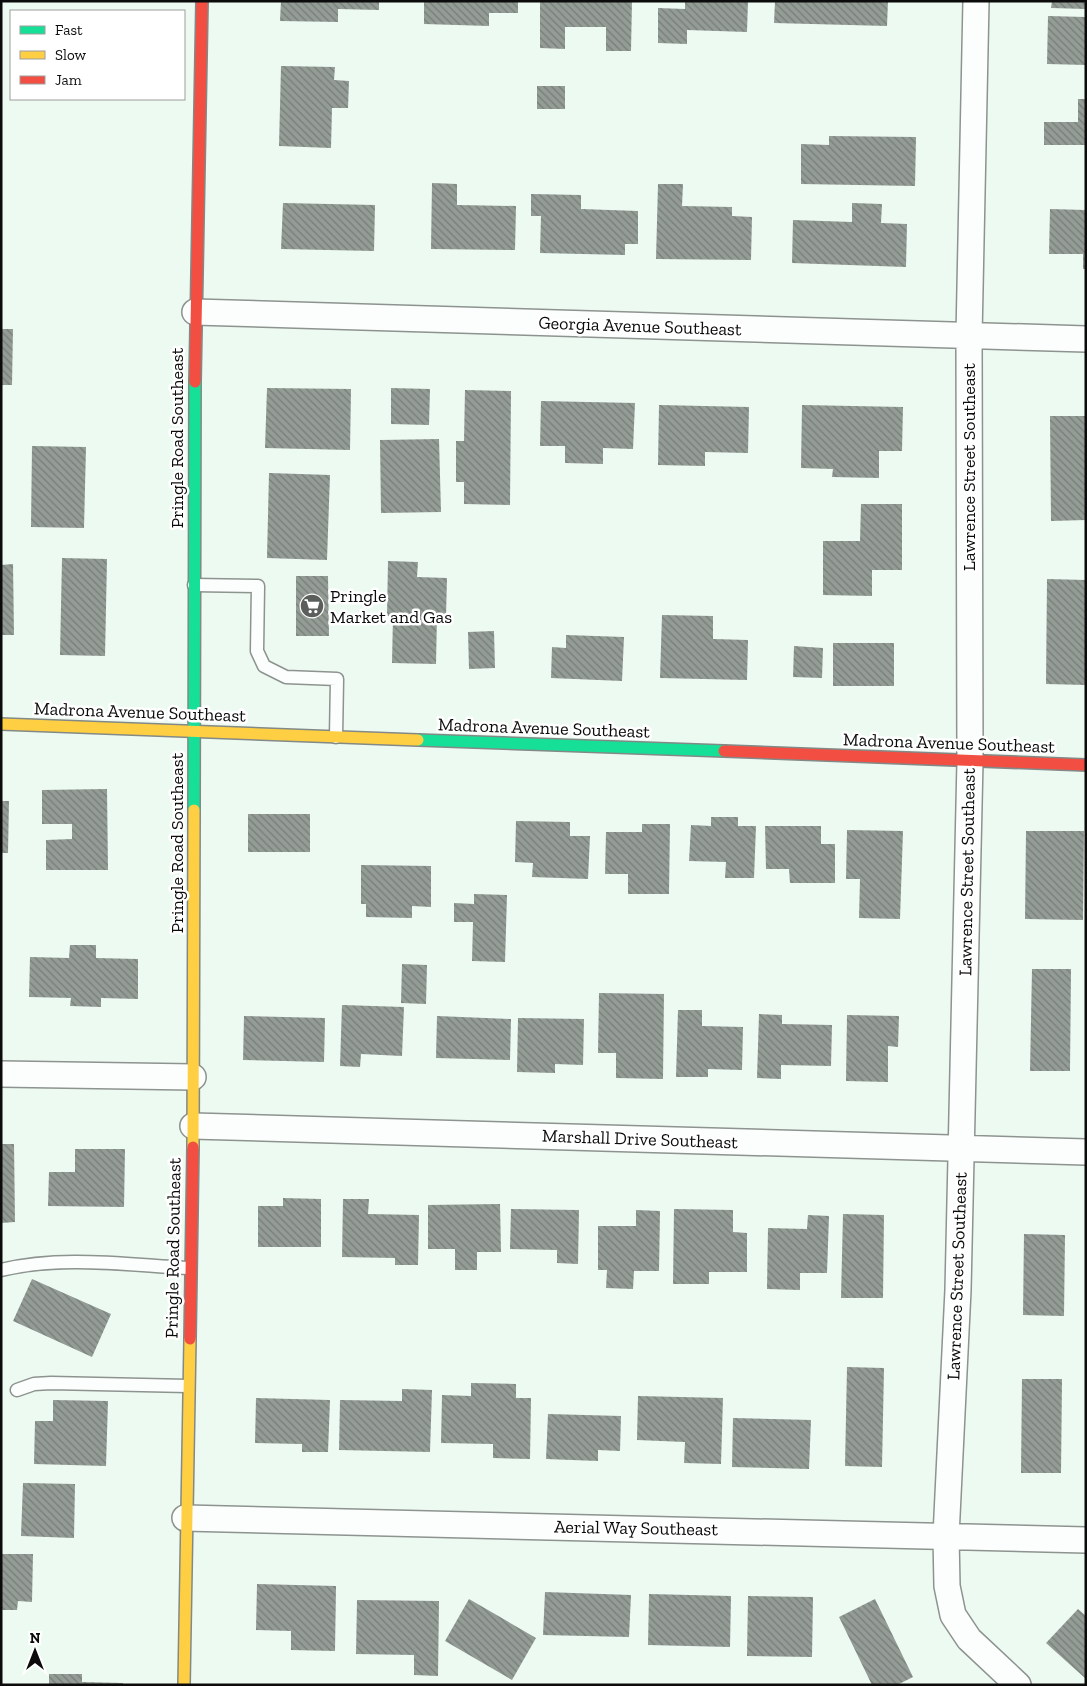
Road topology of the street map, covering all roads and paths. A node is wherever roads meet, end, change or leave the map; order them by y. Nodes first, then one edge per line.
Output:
1 (202, 1) edge
2 (976, 1) edge
3 (195, 312) junction
4 (969, 336) junction
5 (1086, 339) edge
6 (194, 586) junction
7 (1, 724) edge
8 (195, 731) junction
9 (336, 737) junction
10 (970, 761) junction
11 (1086, 765) edge
12 (1, 1074) edge
13 (193, 1077) junction
14 (193, 1126) junction
15 (960, 1148) junction
16 (1086, 1152) edge
17 (190, 1268) junction
18 (1, 1270) edge
19 (188, 1386) junction
20 (17, 1390) dead end
21 (185, 1518) junction
22 (946, 1536) junction
23 (1086, 1540) edge
24 (184, 1685) edge
25 (1018, 1685) edge

1 - 3 main road, Pringle Road Southeast
2 - 4 street, Lawrence Street Southeast
3 - 4 street, Georgia Avenue Southeast
3 - 6 main road, Pringle Road Southeast
4 - 5 street, Georgia Avenue Southeast
4 - 10 street, Lawrence Street Southeast
6 - 8 main road, Pringle Road Southeast
6 - 9 lane
7 - 8 main road, Madrona Avenue Southeast
8 - 9 main road, Madrona Avenue Southeast
8 - 13 main road, Pringle Road Southeast
9 - 10 main road, Madrona Avenue Southeast
10 - 11 main road, Madrona Avenue Southeast
10 - 15 street, Lawrence Street Southeast
12 - 13 street
13 - 14 main road, Pringle Road Southeast
14 - 15 street, Marshall Drive Southeast
14 - 17 main road, Pringle Road Southeast
15 - 16 street, Marshall Drive Southeast
15 - 22 street, Lawrence Street Southeast
17 - 18 lane
17 - 19 main road, Pringle Road Southeast
19 - 20 lane
19 - 21 main road, Pringle Road Southeast
21 - 22 street, Aerial Way Southeast
21 - 24 main road, Pringle Road Southeast
22 - 23 street, Aerial Way Southeast
22 - 25 street, Lawrence Street Southeast

